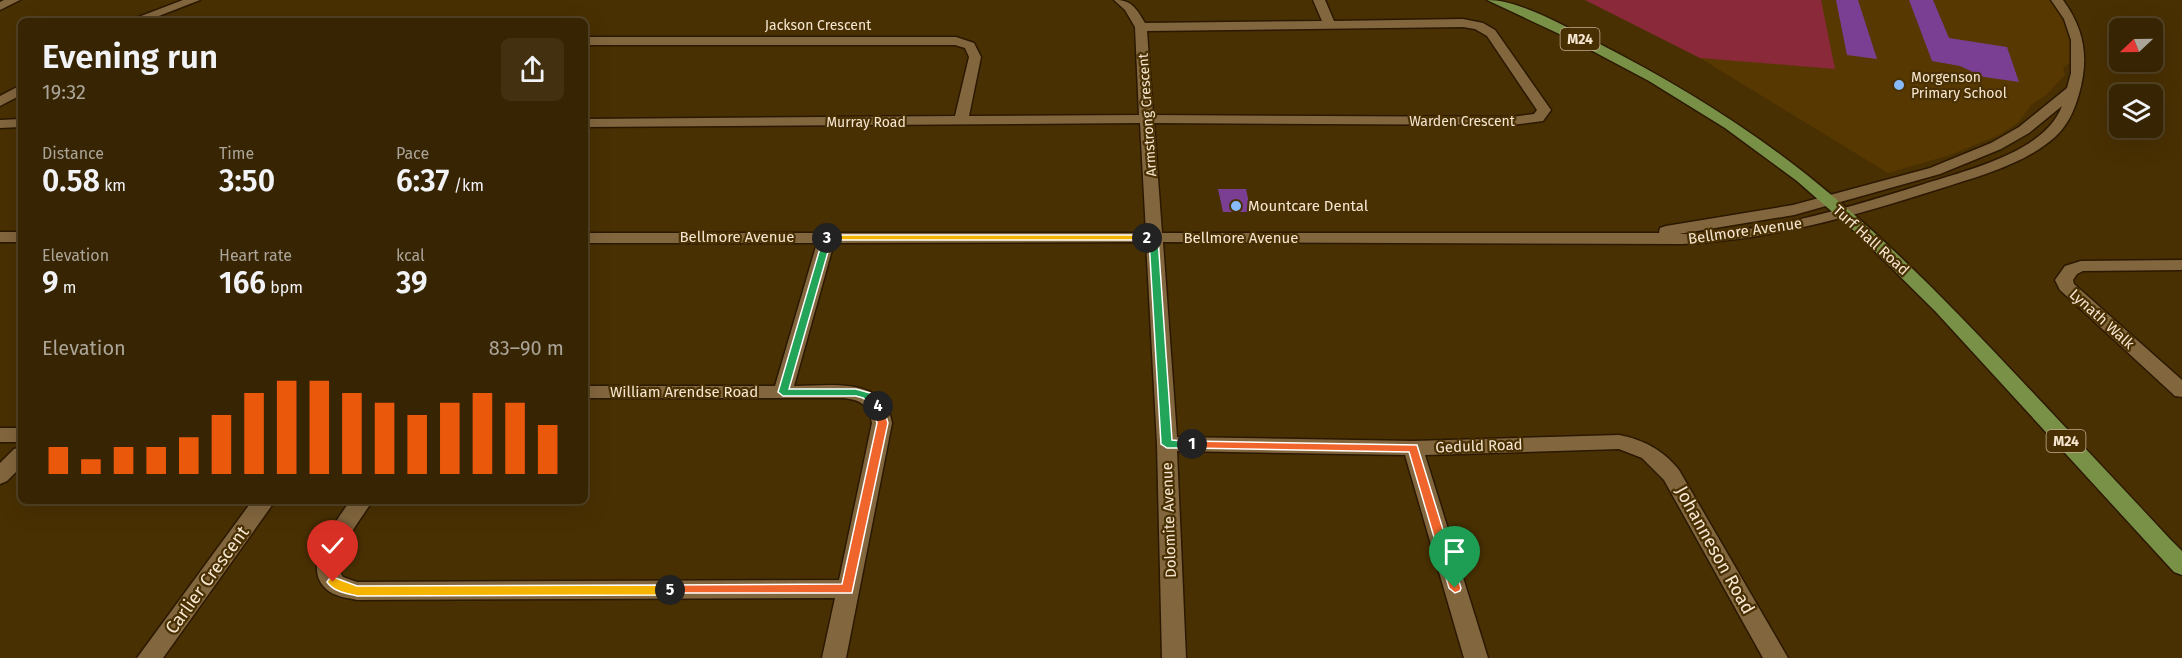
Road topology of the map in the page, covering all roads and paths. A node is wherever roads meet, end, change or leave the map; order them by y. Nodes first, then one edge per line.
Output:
1 (14, 0) edge
2 (194, 0) edge
3 (1120, 0) edge
4 (1319, 0) edge
5 (1493, 0) edge
6 (2057, 0) edge
7 (0, 6) edge
8 (143, 18) edge
9 (1329, 24) junction
10 (1141, 27) junction
11 (588, 41) edge
12 (2074, 89) junction
13 (18, 91) edge
14 (0, 102) edge
15 (1146, 119) junction
16 (961, 122) junction
17 (0, 123) edge
18 (18, 123) edge
19 (588, 123) edge
20 (1829, 201) junction
21 (1845, 214) junction
22 (0, 237) edge
23 (18, 237) edge
24 (827, 237) junction
25 (1645, 237) junction
26 (588, 238) edge
27 (1154, 238) junction
28 (2182, 265) edge
29 (2182, 391) edge
30 (588, 392) edge
31 (783, 392) junction
32 (0, 435) edge
33 (18, 435) edge
34 (1167, 444) junction
35 (1413, 448) junction
36 (1646, 450) joint
37 (18, 457) edge
38 (0, 476) edge
39 (262, 504) edge
40 (360, 504) edge
41 (2182, 566) edge
42 (847, 589) junction
43 (149, 658) edge
44 (834, 658) edge
45 (1174, 658) edge
46 (1476, 658) edge
47 (1776, 658) edge

1 - 7 street
2 - 8 street
3 - 10 street
4 - 9 street
5 - 20 main road, Turf Hall Road / M24
6 - 12 street, Bellmore Avenue
9 - 10 street, Warden Crescent
9 - 15 street, Warden Crescent
10 - 15 street, Armstrong Crescent
11 - 16 street, Jackson Crescent
12 - 20 street, Bellmore Avenue
12 - 21 street, Bellmore Avenue
13 - 14 street
15 - 16 street, Murray Road
15 - 27 street, Armstrong Crescent
16 - 19 street, Murray Road
17 - 18 street
20 - 21 main road, Turf Hall Road / M24
20 - 25 street, Bellmore Avenue
21 - 25 street, Bellmore Avenue
21 - 41 main road, Turf Hall Road / M24
22 - 23 street
24 - 26 street, Bellmore Avenue
24 - 27 street, Bellmore Avenue
24 - 31 street
25 - 27 street, Bellmore Avenue
27 - 34 street, Dolomite Avenue
28 - 29 street, Lynath Walk
30 - 31 street, William Arendse Road
31 - 42 street, William Arendse Road
32 - 33 street
34 - 35 street, Geduld Road
34 - 45 street, Dolomite Avenue
35 - 36 street, Geduld Road
35 - 46 street
36 - 47 street, Johanneson Road
37 - 38 street
39 - 43 street, Carlier Crescent
40 - 42 street
42 - 44 street, William Arendse Road

